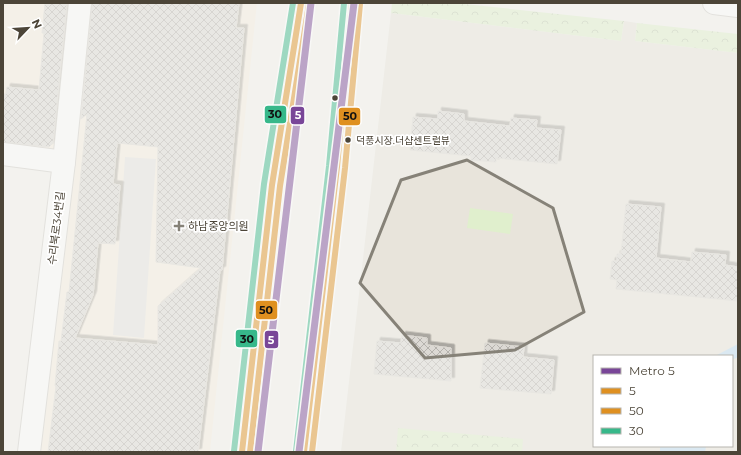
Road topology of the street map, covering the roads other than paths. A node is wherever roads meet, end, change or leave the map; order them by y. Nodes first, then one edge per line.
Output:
1 (80, 3) edge
2 (301, 3) edge
3 (352, 3) edge
4 (714, 3) edge
5 (738, 6) edge
6 (3, 154) edge
7 (64, 162) junction
8 (29, 452) edge
9 (242, 452) edge
10 (304, 452) edge

1 - 7 street, 수리북로34번길
2 - 9 main road
3 - 10 main road
4 - 5 street
6 - 7 street
7 - 8 street, 수리북로34번길

